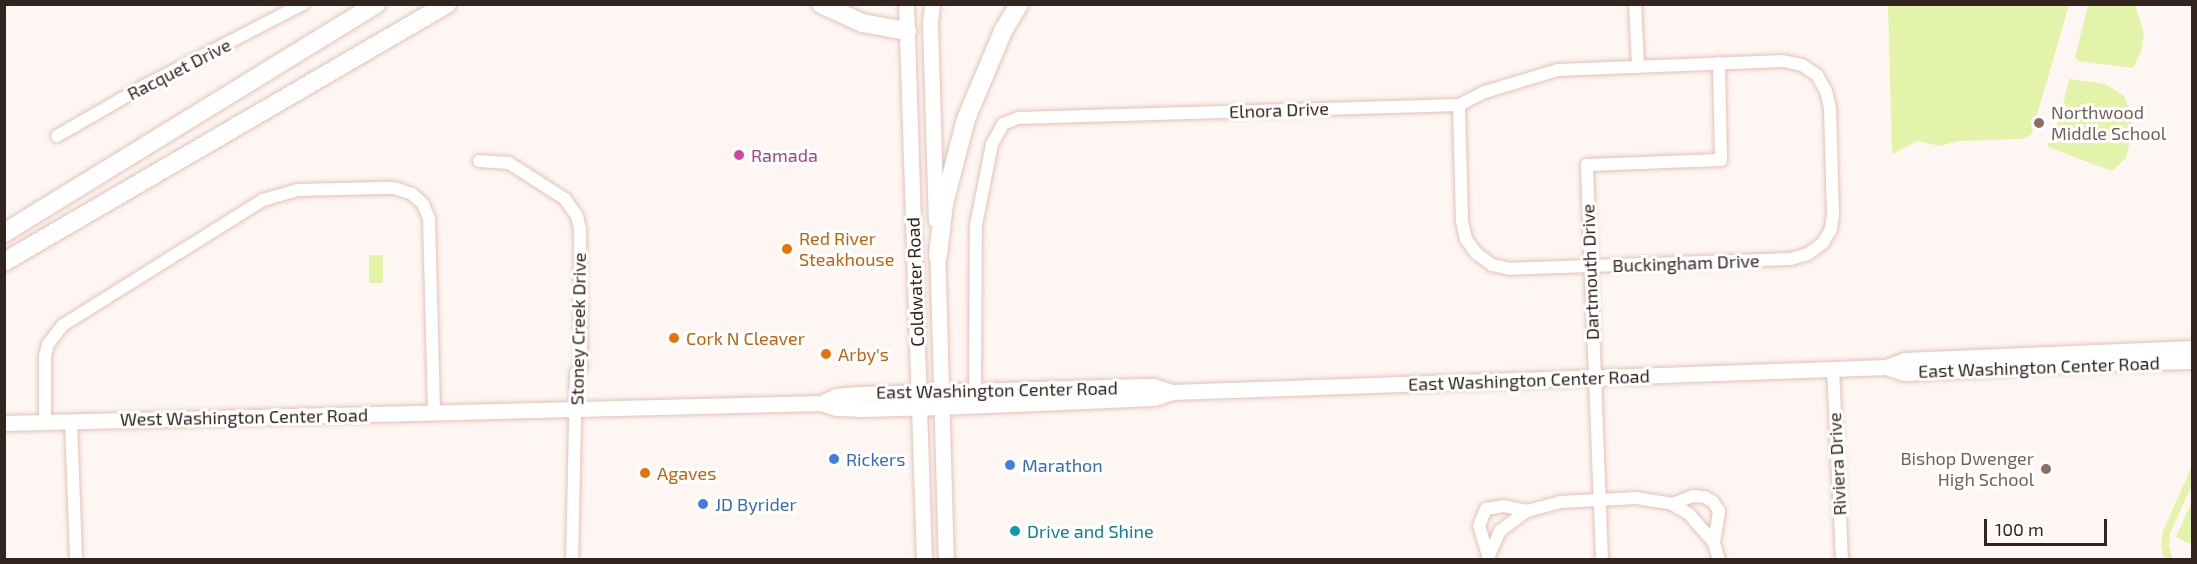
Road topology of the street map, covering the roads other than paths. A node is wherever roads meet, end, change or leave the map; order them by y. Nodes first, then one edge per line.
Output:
1 (303, 4) edge
2 (376, 4) edge
3 (447, 4) edge
4 (821, 4) edge
5 (906, 4) edge
6 (932, 4) edge
7 (1019, 4) edge
8 (1635, 4) edge
9 (907, 31) junction
10 (1719, 63) junction
11 (1638, 65) junction
12 (1459, 105) junction
13 (57, 136) dead end
14 (479, 161) dead end
15 (4, 233) edge
16 (1823, 243) joint
17 (938, 255) junction
18 (4, 262) edge
19 (1591, 267) junction
20 (2193, 348) edge
21 (2193, 361) edge
22 (1886, 367) junction
23 (1833, 369) junction
24 (1593, 378) junction
25 (975, 391) junction
26 (1172, 392) junction
27 (918, 400) junction
28 (942, 400) junction
29 (577, 409) junction
30 (484, 412) joint
31 (434, 413) junction
32 (45, 422) junction
33 (71, 422) junction
34 (4, 423) edge
35 (1599, 500) junction
36 (1672, 504) junction
37 (1527, 511) junction
38 (1714, 543) junction
39 (1487, 557) edge
40 (76, 560) edge
41 (572, 560) edge
42 (924, 560) edge
43 (946, 560) edge
44 (1602, 560) edge
45 (1719, 560) edge
46 (1842, 560) edge

1 - 13 street, Racquet Drive
2 - 15 highway
3 - 18 highway
4 - 9 highway
5 - 9 main road, Coldwater Road
6 - 17 main road, Coldwater Road
7 - 17 highway
8 - 11 street
9 - 27 main road, Coldwater Road
10 - 11 street, Elnora Drive
10 - 16 street, Elnora Drive
10 - 19 street, Dartmouth Drive
11 - 12 street, Elnora Drive
12 - 19 street, Buckingham Drive
12 - 25 street, Elnora Drive
14 - 29 street, Stoney Creek Drive
16 - 19 street, Buckingham Drive
17 - 28 main road, Coldwater Road
19 - 24 street, Dartmouth Drive
20 - 22 main road, East Washington Center Road
21 - 22 main road, East Washington Center Road
22 - 23 main road, East Washington Center Road
23 - 24 main road, East Washington Center Road
23 - 46 street, Riviera Drive
24 - 26 main road, East Washington Center Road
24 - 35 street, Dartmouth Drive
25 - 26 main road, East Washington Center Road
25 - 28 main road, East Washington Center Road
26 - 28 main road, East Washington Center Road
27 - 28 main road, East Washington Center Road
27 - 29 main road, East Washington Center Road
27 - 42 main road, Coldwater Road
28 - 43 main road, Coldwater Road
29 - 30 main road, East Washington Center Road
29 - 41 street, Stoney Creek Drive
30 - 31 main road, West Washington Center Road
31 - 32 street
31 - 33 main road, West Washington Center Road
32 - 33 main road, West Washington Center Road
32 - 34 main road, West Washington Center Road
33 - 40 street
35 - 36 street
35 - 37 street
35 - 44 street, Dartmouth Drive
36 - 38 street
36 - 38 street
37 - 39 street
37 - 39 street
38 - 45 street

